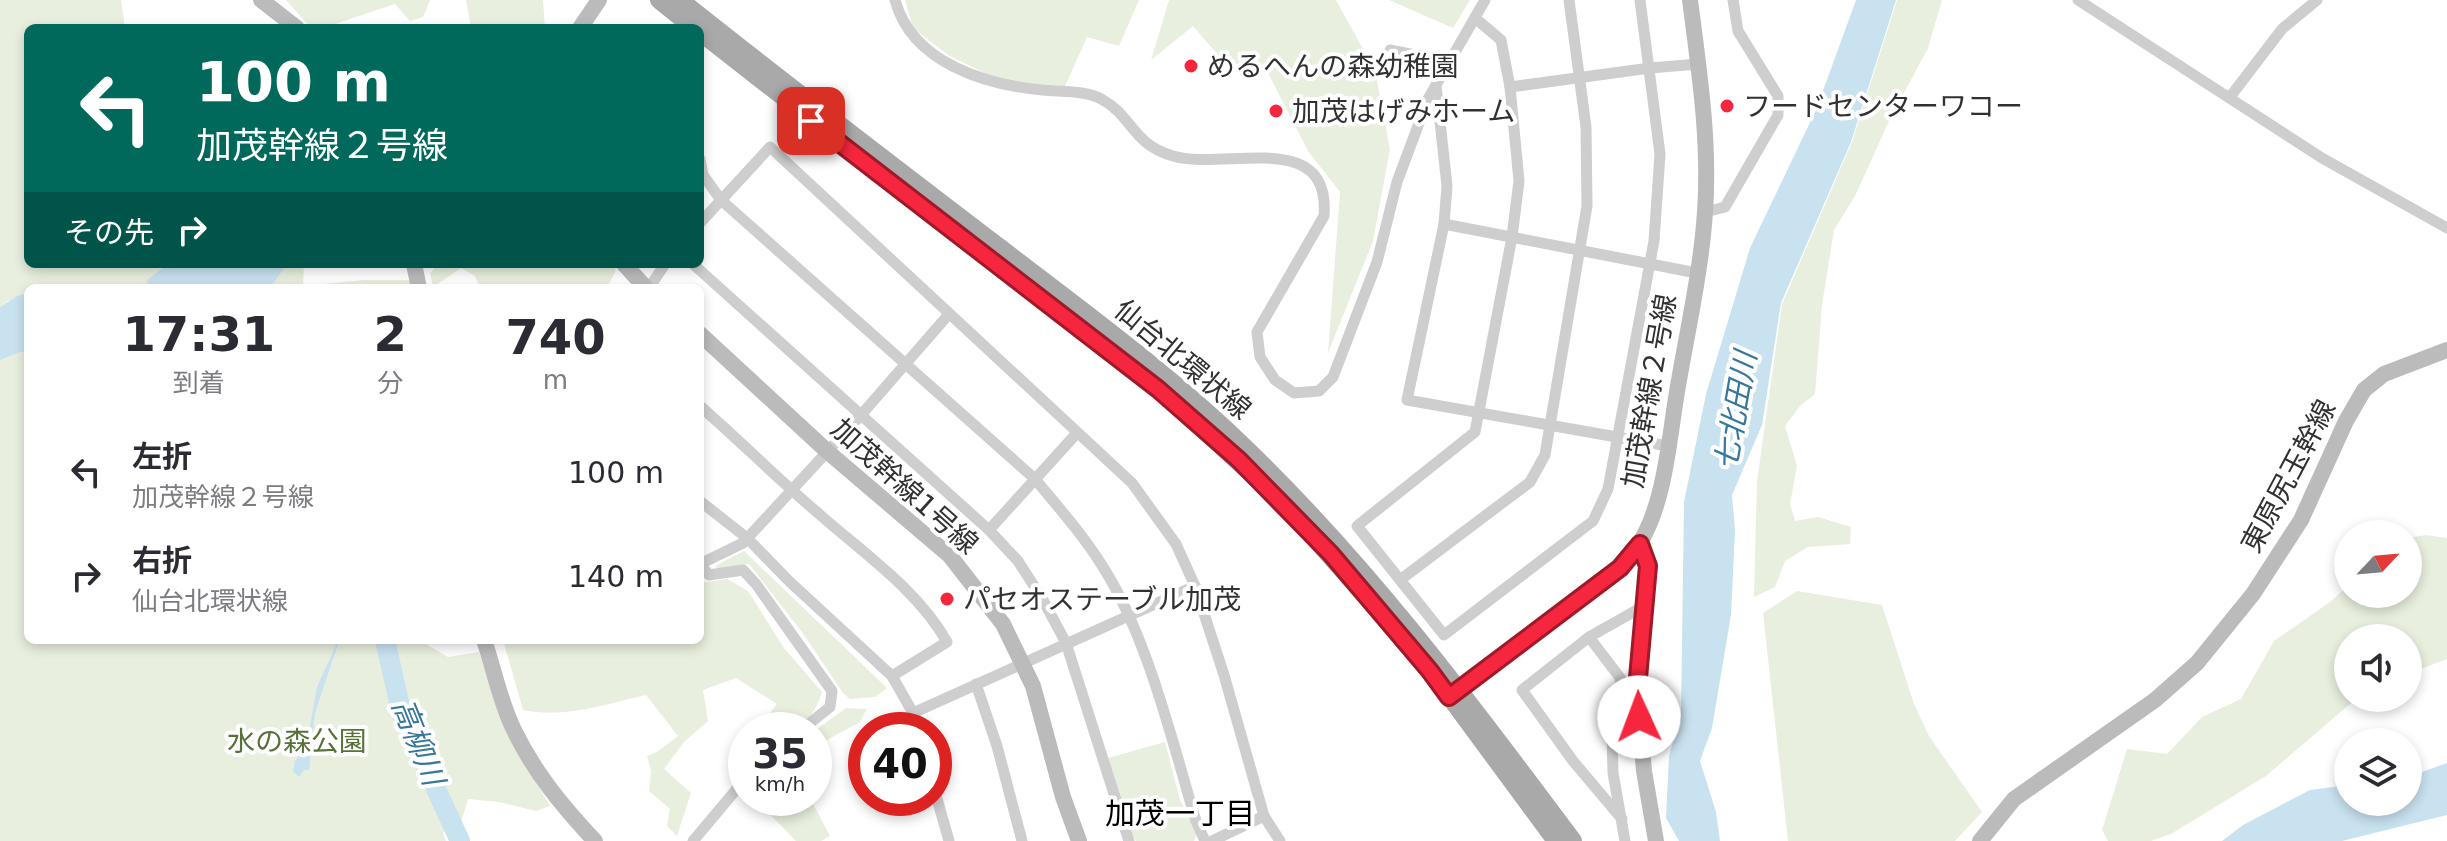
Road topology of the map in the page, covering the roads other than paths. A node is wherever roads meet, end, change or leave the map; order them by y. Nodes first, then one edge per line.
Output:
1 (261, 0) edge
2 (599, 0) edge
3 (659, 0) edge
4 (680, 0) edge
5 (895, 0) edge
6 (1485, 0) edge
7 (1569, 0) edge
8 (1640, 0) edge
9 (1690, 0) edge
10 (1733, 0) edge
11 (2317, 0) edge
12 (2084, 2) edge
13 (1475, 18) junction
14 (292, 24) edge
15 (583, 24) edge
16 (689, 24) edge
17 (704, 35) edge
18 (1390, 50) dead end
19 (1449, 62) junction
20 (1698, 64) junction
21 (1650, 68) junction
22 (1580, 78) junction
23 (1436, 85) junction
24 (1510, 87) junction
25 (2230, 97) junction
26 (704, 176) edge
27 (721, 200) junction
28 (1705, 212) junction
29 (704, 219) edge
30 (1444, 224) junction
31 (2447, 228) edge
32 (1512, 237) junction
33 (1580, 250) junction
34 (1648, 263) junction
35 (628, 268) edge
36 (697, 268) edge
37 (1697, 273) junction
38 (643, 284) edge
39 (949, 314) junction
40 (704, 338) edge
41 (2447, 350) edge
42 (906, 363) junction
43 (704, 410) edge
44 (1478, 413) junction
45 (861, 415) junction
46 (1548, 426) junction
47 (1077, 433) junction
48 (1616, 438) junction
49 (1668, 446) junction
50 (828, 452) junction
51 (1035, 479) junction
52 (792, 491) junction
53 (704, 504) edge
54 (989, 530) junction
55 (747, 538) junction
56 (1640, 544) junction
57 (704, 562) edge
58 (704, 569) edge
59 (1400, 580) junction
60 (1195, 586) junction
61 (1644, 606) junction
62 (1128, 614) junction
63 (1589, 637) junction
64 (1066, 643) junction
65 (485, 644) edge
66 (1025, 664) junction
67 (892, 676) junction
68 (976, 684) junction
69 (1454, 693) junction
70 (824, 712) edge
71 (912, 712) edge
72 (915, 712) edge
73 (728, 799) edge
74 (942, 816) edge
75 (1264, 816) junction
76 (1622, 819) junction
77 (595, 841) edge
78 (693, 841) edge
79 (949, 841) edge
80 (1022, 841) edge
81 (1079, 841) edge
82 (1129, 841) edge
83 (1205, 841) edge
84 (1212, 841) edge
85 (1280, 841) edge
86 (1556, 841) edge
87 (1573, 841) edge
88 (1625, 841) edge
89 (1656, 841) edge
90 (1980, 841) edge

1 - 14 street
2 - 15 street
3 - 16 main road
4 - 69 main road, 仙台北環状線
5 - 23 street
6 - 13 street
7 - 22 street
8 - 21 street
9 - 20 street, 加茂幹線２号線
10 - 28 street
11 - 25 street
12 - 25 street
13 - 19 street
13 - 24 street
17 - 69 main road, 仙台北環状線
18 - 19 street
19 - 23 street
20 - 21 street
20 - 28 street, 加茂幹線２号線
21 - 22 street
21 - 34 street
22 - 24 street
22 - 33 street
23 - 30 street
24 - 32 street
25 - 31 street
26 - 27 street
27 - 29 street
27 - 39 street
27 - 42 street
28 - 37 street, 加茂幹線２号線
30 - 32 street
30 - 44 street
32 - 33 street
32 - 44 street
33 - 34 street
33 - 46 street
34 - 37 street
34 - 48 street
35 - 38 street
36 - 45 street
37 - 49 street, 加茂幹線２号線
39 - 42 street
39 - 47 street
40 - 50 street, 加茂幹線1号線
41 - 90 street, 東原尻玉幹線
42 - 45 street
42 - 51 street
43 - 52 street
44 - 46 street
44 - 59 street
45 - 50 street
45 - 54 street
46 - 48 street
46 - 59 street
47 - 51 street
47 - 60 street
48 - 49 street
48 - 59 street
49 - 56 street, 加茂幹線２号線
50 - 52 street
50 - 66 street, 加茂幹線1号線
51 - 54 street
51 - 62 street
52 - 55 street
52 - 67 street
53 - 55 street
54 - 64 street
55 - 57 street
55 - 67 street
56 - 61 street
56 - 69 street, 加茂幹線２号線
58 - 70 street
60 - 62 street
60 - 75 street
61 - 63 street
61 - 89 street
62 - 64 street
62 - 83 street
63 - 76 street
63 - 76 street
64 - 66 street
64 - 82 street
65 - 77 street
66 - 68 street
66 - 81 street, 加茂幹線1号線
67 - 71 street
68 - 72 street
68 - 80 street
69 - 86 main road, 仙台北環状線
69 - 87 main road, 仙台北環状線
73 - 78 street
74 - 79 street
75 - 84 street
75 - 85 street
76 - 88 street

